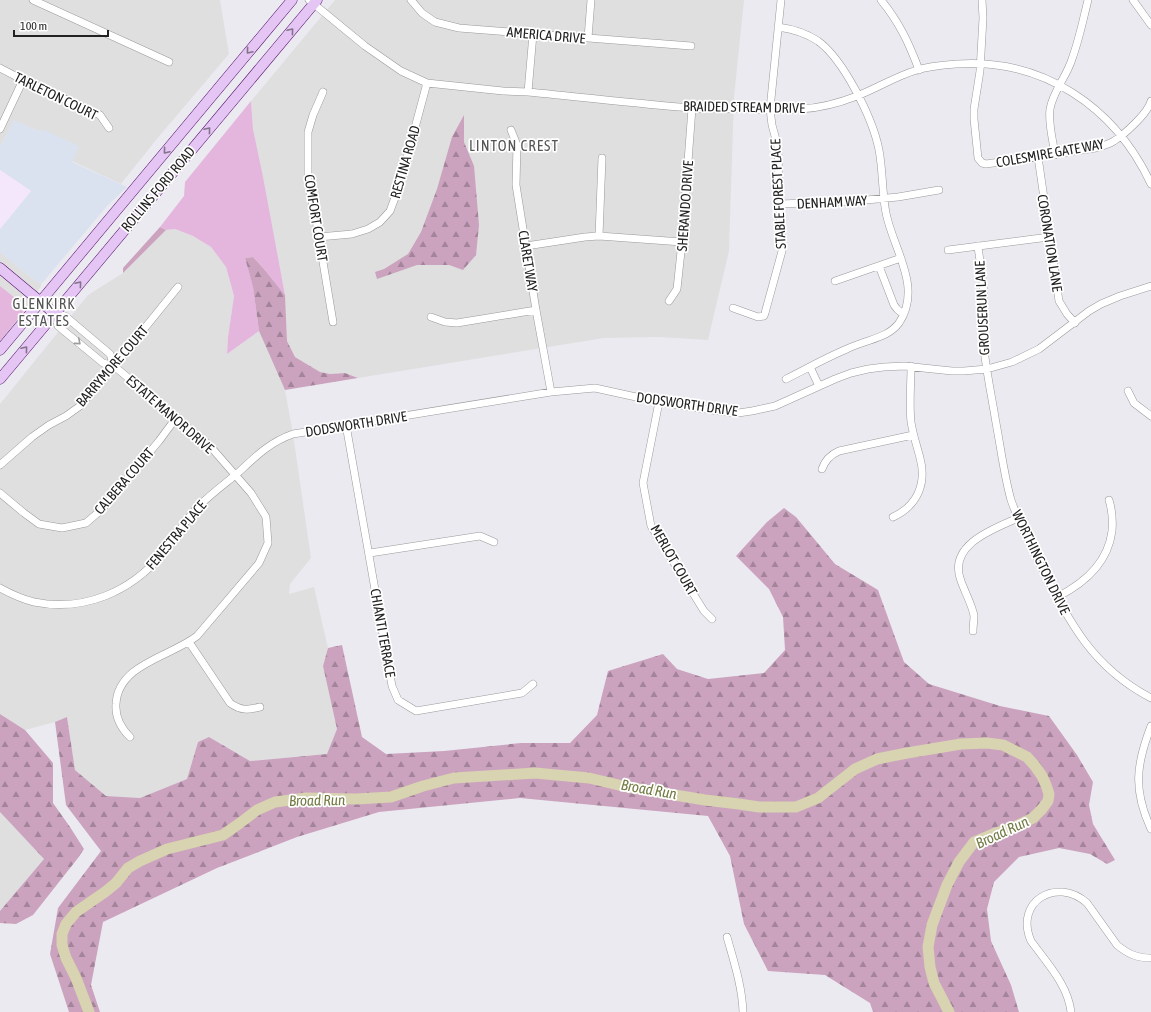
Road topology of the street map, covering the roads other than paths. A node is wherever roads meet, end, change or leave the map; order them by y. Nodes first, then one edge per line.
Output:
1 (34, 0) edge
2 (292, 0) edge
3 (411, 0) edge
4 (592, 0) edge
5 (781, 0) edge
6 (881, 0) edge
7 (982, 0) edge
8 (1088, 0) edge
9 (1133, 0) edge
10 (313, 1) edge
11 (1151, 25) edge
12 (778, 27) junction
13 (533, 34) junction
14 (588, 38) junction
15 (691, 46) dead end
16 (169, 62) dead end
17 (981, 63) junction
18 (0, 68) edge
19 (919, 70) junction
20 (23, 80) junction
21 (427, 83) junction
22 (1060, 85) junction
23 (323, 92) dead end
24 (528, 92) junction
25 (858, 96) junction
26 (1151, 101) edge
27 (692, 108) junction
28 (770, 109) junction
29 (109, 128) dead end
30 (0, 129) edge
31 (511, 130) dead end
32 (1121, 136) junction
33 (1055, 155) junction
34 (1038, 157) junction
35 (602, 158) dead end
36 (1151, 184) edge
37 (939, 190) dead end
38 (884, 198) junction
39 (780, 204) junction
40 (599, 236) junction
41 (319, 237) junction
42 (1049, 237) junction
43 (682, 242) junction
44 (526, 246) junction
45 (978, 246) junction
46 (948, 250) dead end
47 (901, 258) junction
48 (880, 266) junction
49 (0, 268) edge
50 (835, 281) dead end
51 (1151, 286) edge
52 (178, 287) dead end
53 (669, 301) dead end
54 (40, 302) junction
55 (733, 308) dead end
56 (536, 310) junction
57 (54, 314) junction
58 (903, 314) junction
59 (431, 317) dead end
60 (334, 322) dead end
61 (1075, 322) junction
62 (0, 350) edge
63 (114, 366) junction
64 (911, 366) junction
65 (810, 367) junction
66 (987, 369) junction
67 (0, 379) edge
68 (786, 379) dead end
69 (819, 386) junction
70 (1128, 391) dead end
71 (551, 392) junction
72 (659, 402) junction
73 (1151, 416) edge
74 (176, 418) junction
75 (346, 426) junction
76 (913, 435) junction
77 (0, 465) edge
78 (822, 469) dead end
79 (235, 475) junction
80 (0, 494) edge
81 (1109, 500) dead end
82 (892, 517) dead end
83 (1018, 518) junction
84 (494, 542) dead end
85 (370, 553) junction
86 (0, 588) edge
87 (1057, 597) junction
88 (712, 619) dead end
89 (973, 631) dead end
90 (189, 642) junction
91 (533, 684) dead end
92 (1151, 698) edge
93 (260, 707) dead end
94 (1151, 726) edge
95 (130, 737) dead end
96 (1151, 829) edge
97 (727, 937) dead end
98 (1151, 958) edge
99 (743, 1012) edge
100 (1070, 1012) edge

1 - 16 street
2 -> 54 main road, ROLLINS FORD ROAD
3 - 13 street, AMERICA DRIVE
4 - 14 street
5 - 12 street, STABLE FOREST PLACE
6 - 19 street
7 - 17 street
8 - 22 street
9 - 11 street
10 - 21 street, BRAIDED STREAM DRIVE
57 -> 10 main road, ROLLINS FORD ROAD
12 - 25 street
12 - 28 street, STABLE FOREST PLACE
13 - 14 street, AMERICA DRIVE
13 - 24 street
14 - 15 street, AMERICA DRIVE
17 - 19 street, BRAIDED STREAM DRIVE
17 - 22 street, BRAIDED STREAM DRIVE
17 - 34 street, COLESMIRE GATE WAY
18 - 20 street, TARLETON COURT
19 - 25 street, BRAIDED STREAM DRIVE
20 - 29 street, TARLETON COURT
20 - 30 street
21 - 24 street, BRAIDED STREAM DRIVE
21 - 41 street, RESTINA ROAD
22 - 32 street, BRAIDED STREAM DRIVE
22 - 33 street
23 - 41 street, COMFORT COURT
24 - 27 street, BRAIDED STREAM DRIVE
25 - 28 street, BRAIDED STREAM DRIVE
25 - 38 street
26 - 32 street, COLESMIRE GATE WAY
27 - 28 street, BRAIDED STREAM DRIVE
27 - 43 street, SHERANDO DRIVE
28 - 39 street, STABLE FOREST PLACE
31 - 44 street, CLARET WAY
32 - 33 street, COLESMIRE GATE WAY
32 - 36 street, BRAIDED STREAM DRIVE
33 - 34 street, COLESMIRE GATE WAY
34 - 42 street, CORONATION LANE
35 - 40 street
37 - 38 street, DENHAM WAY
38 - 39 street, DENHAM WAY
38 - 47 street
39 - 55 street, STABLE FOREST PLACE
40 - 43 street
40 - 44 street
41 - 60 street, COMFORT COURT
42 - 45 street, GROUSERUN LANE
42 - 61 street, CORONATION LANE
43 - 53 street, SHERANDO DRIVE
44 - 56 street, CLARET WAY
45 - 46 street, GROUSERUN LANE
45 - 66 street, GROUSERUN LANE
47 - 48 street
47 - 58 street
48 - 50 street
48 - 58 street
49 - 54 main road, ESTATE MANOR DRIVE
51 - 61 street, DODSWORTH DRIVE
52 - 63 street, BARRYMORE COURT
54 - 57 main road, ESTATE MANOR DRIVE
54 - 62 main road, ROLLINS FORD ROAD
56 - 59 street
56 - 71 street, CLARET WAY
57 -> 63 street, ESTATE MANOR DRIVE
57 - 63 street, ESTATE MANOR DRIVE
67 -> 57 main road, ROLLINS FORD ROAD
58 - 65 street
61 - 66 street, DODSWORTH DRIVE
63 - 74 street, ESTATE MANOR DRIVE
63 - 77 street, BARRYMORE COURT
64 - 66 street, DODSWORTH DRIVE
64 - 69 street, DODSWORTH DRIVE
64 - 76 street
65 - 68 street
65 - 69 street
66 - 83 street, WORTHINGTON DRIVE
69 - 72 street, DODSWORTH DRIVE
70 - 73 street
71 - 72 street, DODSWORTH DRIVE
71 - 75 street, DODSWORTH DRIVE
72 - 88 street, MERLOT COURT
74 - 79 street, ESTATE MANOR DRIVE
74 - 80 street, CALBERA COURT
75 - 79 street, DODSWORTH DRIVE
75 - 85 street, CHIANTI TERRACE
76 - 78 street
76 - 82 street
79 - 86 street, FENESTRA PLACE
79 - 90 street, ESTATE MANOR DRIVE
81 - 87 street
83 - 87 street, WORTHINGTON DRIVE
83 - 89 street
84 - 85 street
85 - 91 street, CHIANTI TERRACE
87 - 92 street, WORTHINGTON DRIVE
90 - 93 street
90 - 95 street, ESTATE MANOR DRIVE
94 - 96 street
97 - 99 street
98 - 100 street

